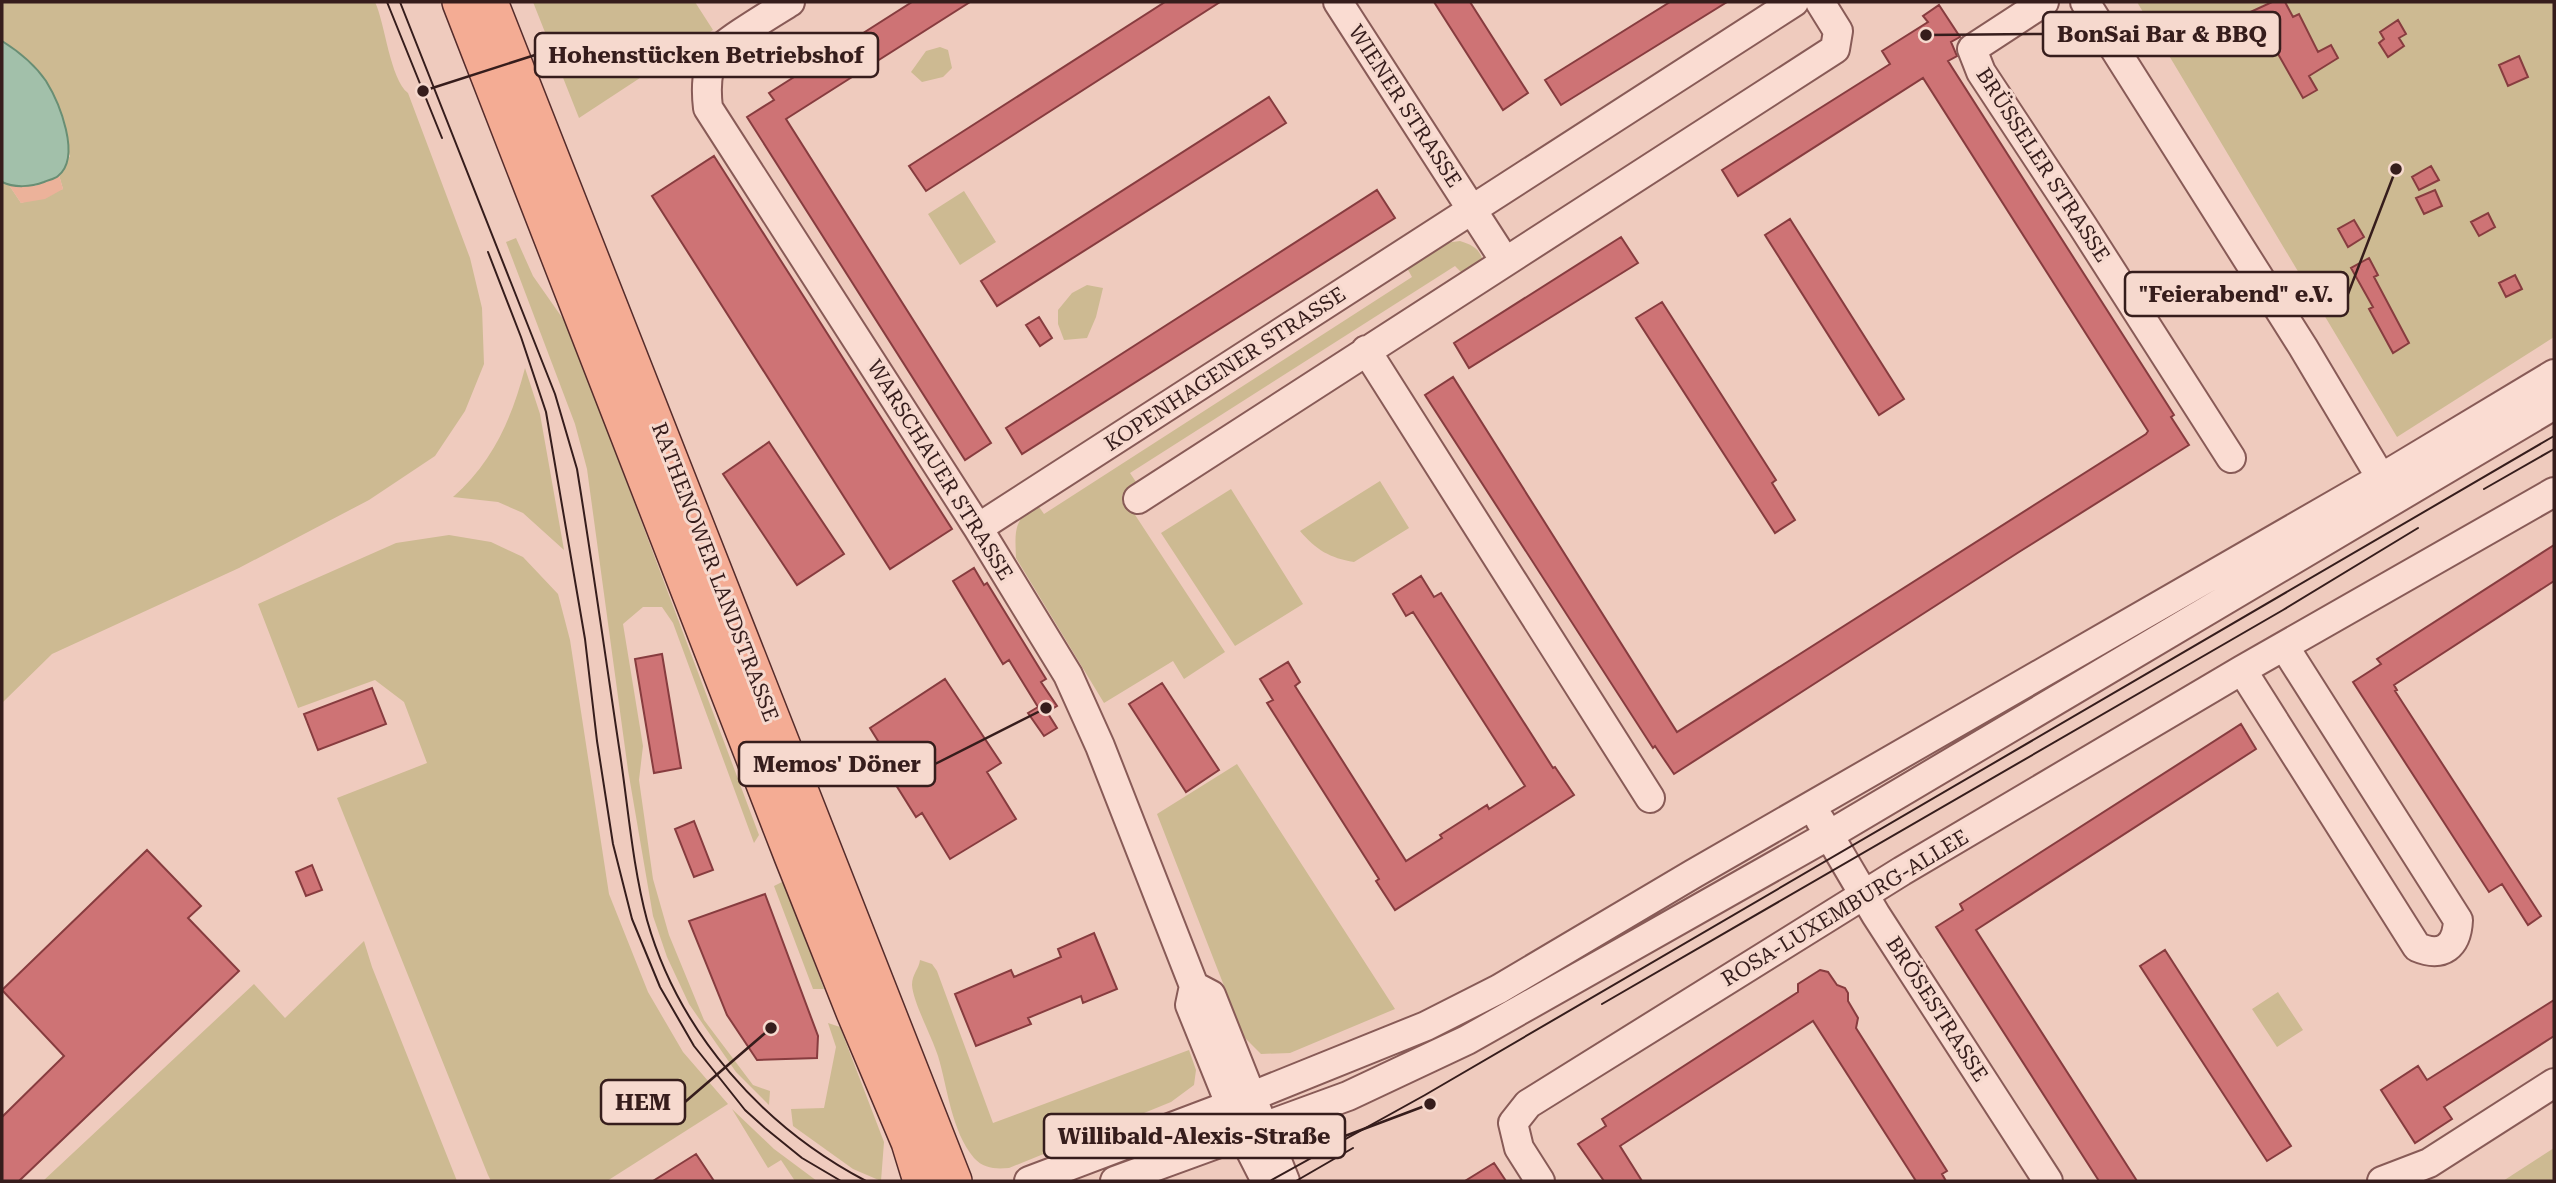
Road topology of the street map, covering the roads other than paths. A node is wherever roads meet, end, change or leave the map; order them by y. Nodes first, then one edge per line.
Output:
1 (460, 2) edge
2 (490, 2) edge
3 (790, 2) edge
4 (1338, 2) edge
5 (1794, 2) edge
6 (1820, 2) edge
7 (2044, 2) edge
8 (2085, 2) edge
9 (1472, 209) junction
10 (1505, 261) junction
11 (1366, 350) junction
12 (2554, 374) edge
13 (2554, 405) edge
14 (2231, 458) dead end
15 (2388, 490) junction
16 (2554, 492) edge
17 (1138, 499) dead end
18 (978, 528) junction
19 (2284, 646) junction
20 (2242, 670) junction
21 (1650, 797) dead end
22 (1811, 806) junction
23 (1829, 835) junction
24 (1864, 895) junction
25 (2554, 1083) edge
26 (1241, 1100) junction
27 (1254, 1132) junction
28 (921, 1181) edge
29 (954, 1181) edge
30 (1029, 1181) edge
31 (1115, 1181) edge
32 (1266, 1181) edge
33 (1285, 1181) edge
34 (1540, 1181) edge
35 (2048, 1181) edge
36 (2382, 1181) edge

1 - 28 main road, RATHENOWER LANDSTRASSE
2 - 29 main road, RATHENOWER LANDSTRASSE
3 - 18 street, WARSCHAUER STRASSE
4 - 9 street, WIENER STRASSE
5 - 9 street, KOPENHAGENER STRASSE
6 - 10 street
7 - 14 street, BRÜSSELER STRASSE
8 - 15 street
9 - 10 street
9 - 18 street, KOPENHAGENER STRASSE
10 - 11 street
11 - 17 street
11 - 21 street
12 - 15 street
13 - 15 street
15 - 22 street
15 - 23 street
16 - 19 street, ROSA-LUXEMBURG-ALLEE
18 - 26 street, WARSCHAUER STRASSE
19 - 20 street, ROSA-LUXEMBURG-ALLEE
19 - 20 street
20 - 24 street, ROSA-LUXEMBURG-ALLEE
22 - 23 street
22 - 26 street
23 - 24 street, BRÖSESTRASSE
23 - 27 street
24 - 34 street, ROSA-LUXEMBURG-ALLEE
24 - 35 street, BRÖSESTRASSE
25 - 36 street
26 - 27 street
26 - 30 street
27 - 31 street
27 - 32 street
27 - 33 street

